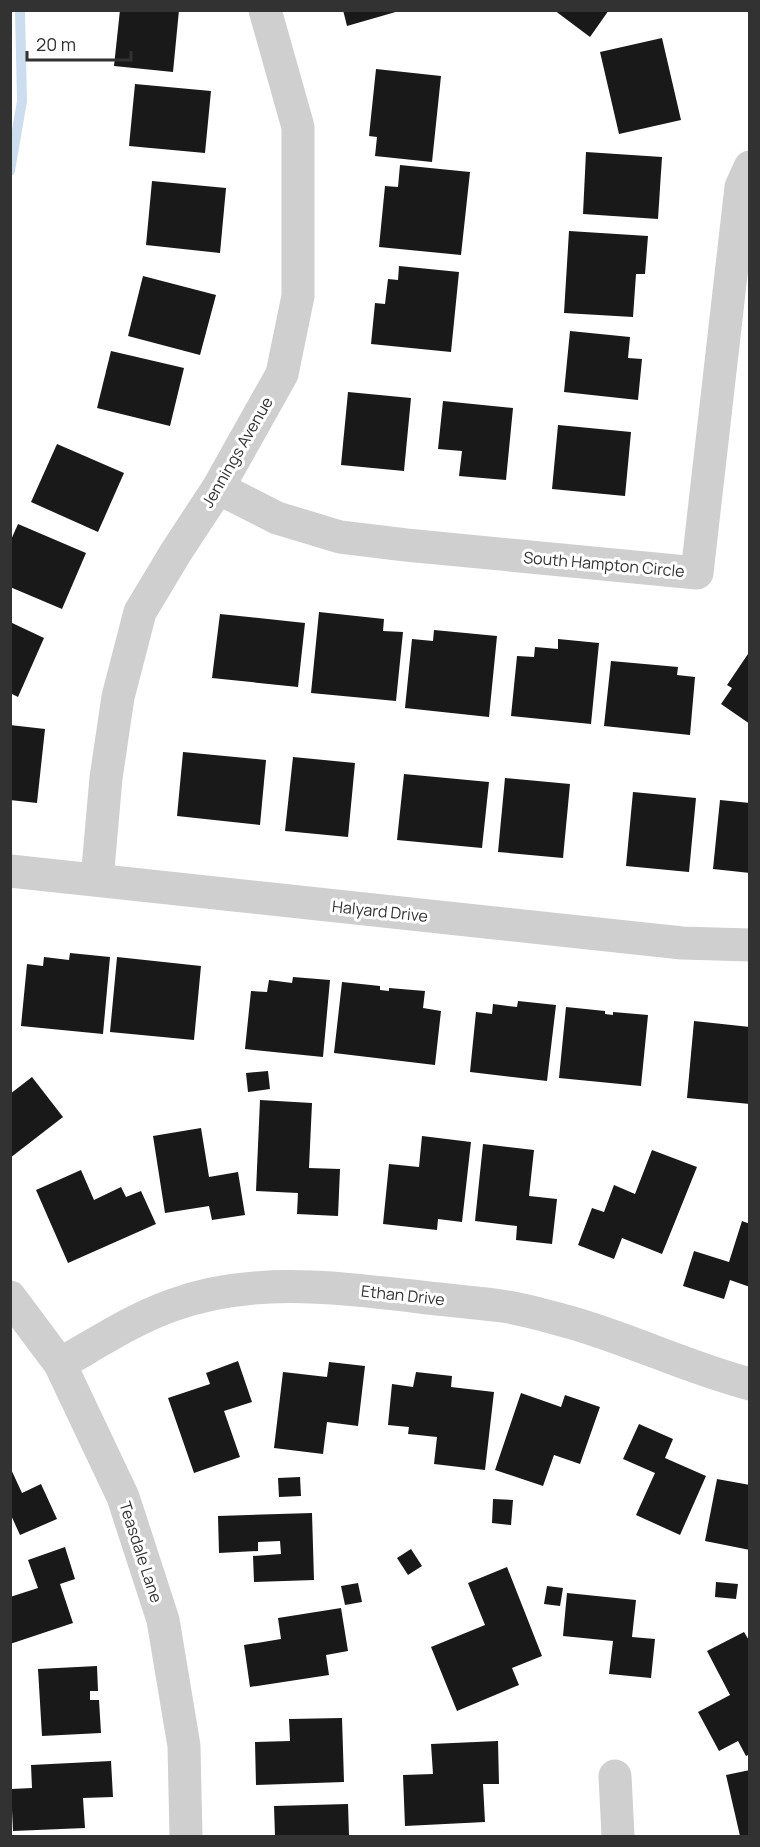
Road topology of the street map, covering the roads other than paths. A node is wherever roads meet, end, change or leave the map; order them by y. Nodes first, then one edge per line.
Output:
1 (265, 10) edge
2 (750, 167) edge
3 (219, 488) junction
4 (10, 872) edge
5 (97, 880) junction
6 (750, 945) edge
7 (10, 1296) edge
8 (60, 1364) junction
9 (750, 1384) edge
10 (615, 1776) dead end
11 (186, 1836) edge
12 (618, 1836) edge

1 - 3 street, Jennings Avenue
2 - 3 street, South Hampton Circle
3 - 5 street, Jennings Avenue
4 - 5 street, Halyard Drive
5 - 6 street, Halyard Drive
7 - 8 street, Teasdale Lane
8 - 9 street, Ethan Drive
8 - 11 street, Teasdale Lane
10 - 12 street

